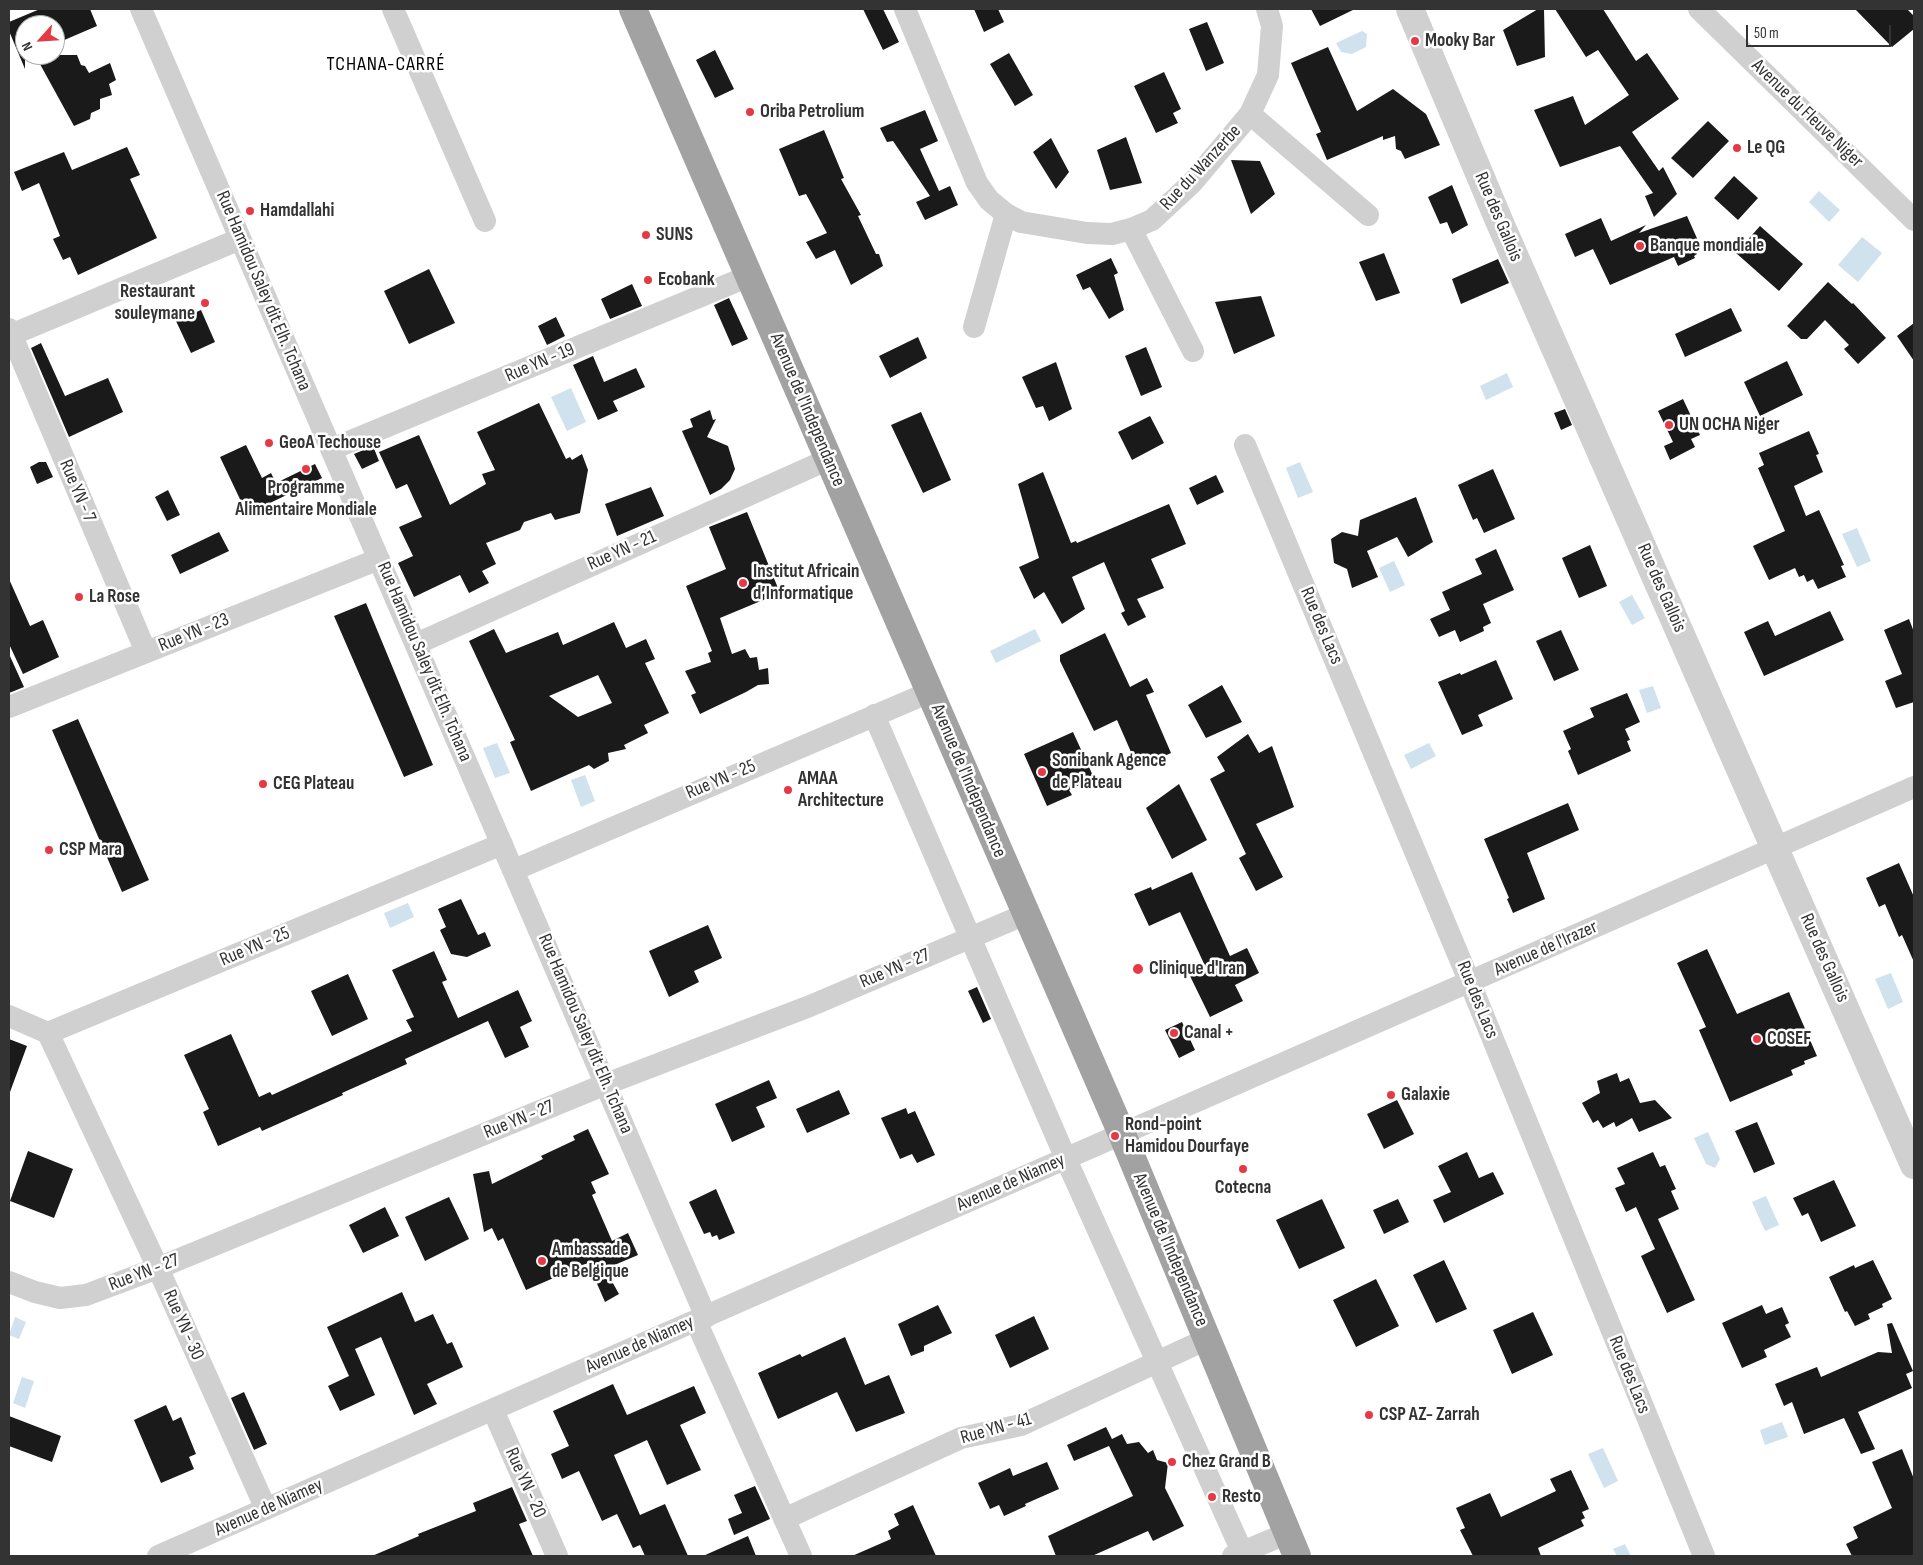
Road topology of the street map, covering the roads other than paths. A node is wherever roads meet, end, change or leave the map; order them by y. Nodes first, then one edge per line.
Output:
1 (141, 9) edge
2 (393, 9) edge
3 (633, 9) edge
4 (905, 9) edge
5 (1267, 9) edge
6 (1410, 9) edge
7 (1699, 9) edge
8 (1250, 114) junction
9 (1006, 214) junction
10 (1368, 215) dead end
11 (1914, 220) edge
12 (485, 221) dead end
13 (1131, 229) junction
14 (240, 239) junction
15 (749, 276) junction
16 (974, 327) dead end
17 (10, 332) edge
18 (1193, 352) dead end
19 (1245, 445) dead end
20 (332, 449) junction
21 (829, 459) junction
22 (379, 559) junction
23 (416, 644) junction
24 (146, 652) junction
25 (930, 692) junction
26 (9, 707) edge
27 (874, 716) junction
28 (1914, 787) edge
29 (502, 844) junction
30 (1776, 848) junction
31 (514, 870) junction
32 (1026, 914) junction
33 (970, 937) junction
34 (1470, 983) junction
35 (9, 1016) edge
36 (48, 1033) junction
37 (606, 1084) junction
38 (1122, 1134) junction
39 (1066, 1159) junction
40 (1914, 1166) edge
41 (158, 1268) junction
42 (9, 1282) edge
43 (701, 1319) junction
44 (1207, 1339) junction
45 (1156, 1362) junction
46 (493, 1410) junction
47 (266, 1509) junction
48 (784, 1519) junction
49 (1293, 1544) edge
50 (1240, 1555) edge
51 (158, 1556) edge
52 (557, 1556) edge
53 (800, 1556) edge
54 (1704, 1556) edge

1 - 14 street, Rue Hamidou Saley dit Elh. Tchana
2 - 12 street
3 - 15 highway, Avenue de l'Independance
4 - 9 street, Rue du Wanzerbe
5 - 8 street, Rue du Wanzerbe
6 - 30 street, Rue des Gallois
7 - 11 street, Avenue du Fleuve Niger
8 - 10 street
8 - 13 street, Rue du Wanzerbe
9 - 13 street, Rue du Wanzerbe
9 - 16 street
13 - 18 street
14 - 17 street
14 - 20 street, Rue Hamidou Saley dit Elh. Tchana
15 - 20 street, Rue YN - 19
15 - 21 highway, Avenue de l'Independance
17 - 24 street, Rue YN - 7
19 - 34 street, Rue des Lacs
20 - 22 street, Rue Hamidou Saley dit Elh. Tchana
21 - 23 street, Rue YN - 21
21 - 25 highway, Avenue de l'Independance
22 - 23 street, Rue Hamidou Saley dit Elh. Tchana
22 - 24 street, Rue YN - 23
23 - 29 street, Rue Hamidou Saley dit Elh. Tchana
24 - 26 street, Rue YN - 23
25 - 27 street, Rue YN - 25
25 - 32 highway, Avenue de l'Independance
27 - 31 street, Rue YN - 25
27 - 33 street
28 - 30 street, Avenue de l'Irazer
29 - 31 street, Rue Hamidou Saley dit Elh. Tchana
29 - 36 street, Rue YN - 25
30 - 34 street, Avenue de l'Irazer
30 - 40 street, Rue des Gallois
31 - 37 street, Rue Hamidou Saley dit Elh. Tchana
32 - 33 street, Rue YN - 27
32 - 38 highway, Avenue de l'Independance
33 - 37 street, Rue YN - 27
33 - 39 street
34 - 38 street, Avenue de l'Irazer
34 - 54 street, Rue des Lacs
35 - 36 street
36 - 41 street, Rue YN - 30
37 - 41 street, Rue YN - 27
37 - 43 street, Rue Hamidou Saley dit Elh. Tchana
38 - 39 street, Avenue de Niamey
38 - 44 highway, Avenue de l'Independance
39 - 43 street, Avenue de Niamey
39 - 45 street
41 - 42 street, Rue YN - 27
41 - 47 street, Rue YN - 30
43 - 46 street, Avenue de Niamey
43 - 48 street, Rue Hamidou Saley dit Elh. Tchana
44 - 45 street, Rue YN - 41
44 - 49 highway, Avenue de l'Independance
45 - 48 street, Rue YN - 41
45 - 50 street
46 - 47 street, Avenue de Niamey
46 - 52 street, Rue YN - 20
47 - 51 street, Avenue de Niamey
48 - 53 street, Rue Hamidou Saley dit Elh. Tchana
49 - 50 street

